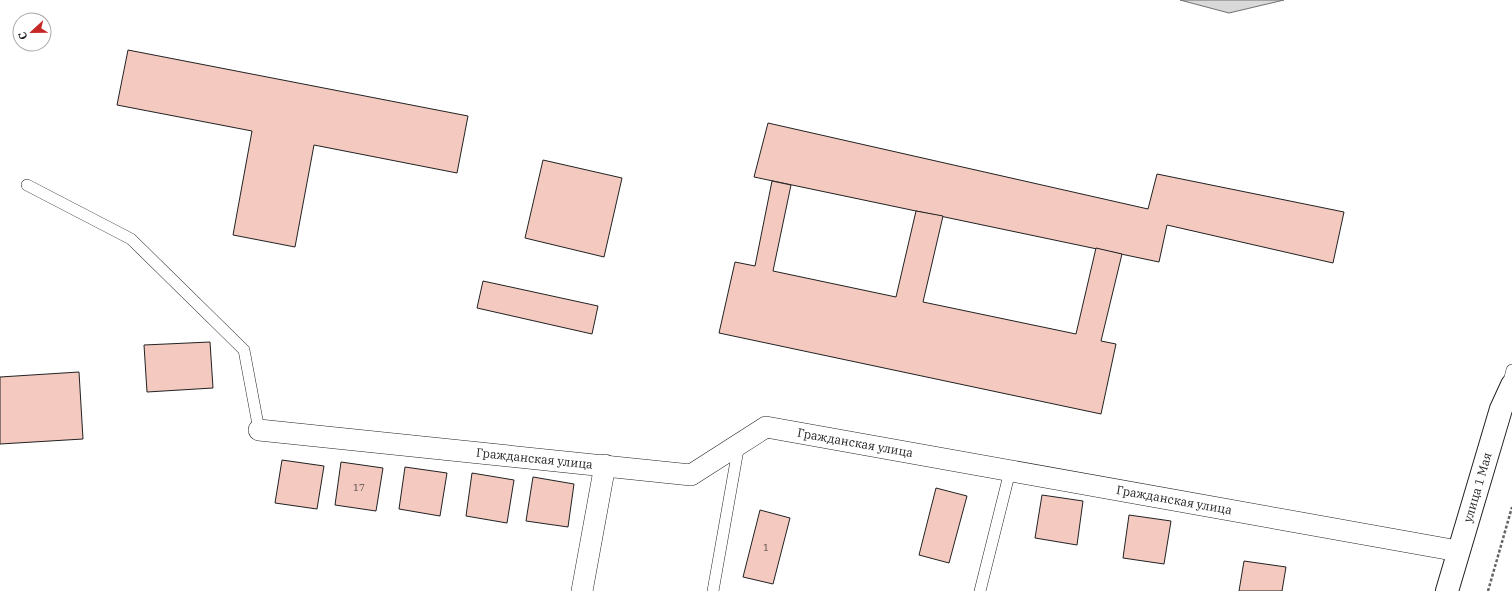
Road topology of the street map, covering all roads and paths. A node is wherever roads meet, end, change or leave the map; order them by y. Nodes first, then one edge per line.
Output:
1 (27, 185) dead end
2 (1512, 370) edge
3 (1512, 385) edge
4 (1501, 409) junction
5 (259, 430) joint
6 (739, 444) junction
7 (605, 465) junction
8 (1010, 471) junction
9 (1512, 507) edge
10 (1458, 551) junction
11 (582, 591) edge
12 (713, 591) edge
13 (980, 591) edge
14 (1447, 591) edge
15 (1488, 591) edge

1 - 5 lane
2 - 4 lane
3 - 4 main road, улица 1 Мая
4 - 10 main road, улица 1 Мая
5 - 7 street, Гражданская улица
6 - 7 street, Гражданская улица
6 - 8 street, Гражданская улица
6 - 12 lane
7 - 11 street
8 - 10 street, Гражданская улица
8 - 13 lane
9 - 15 path
10 - 14 main road, улица 1 Мая

